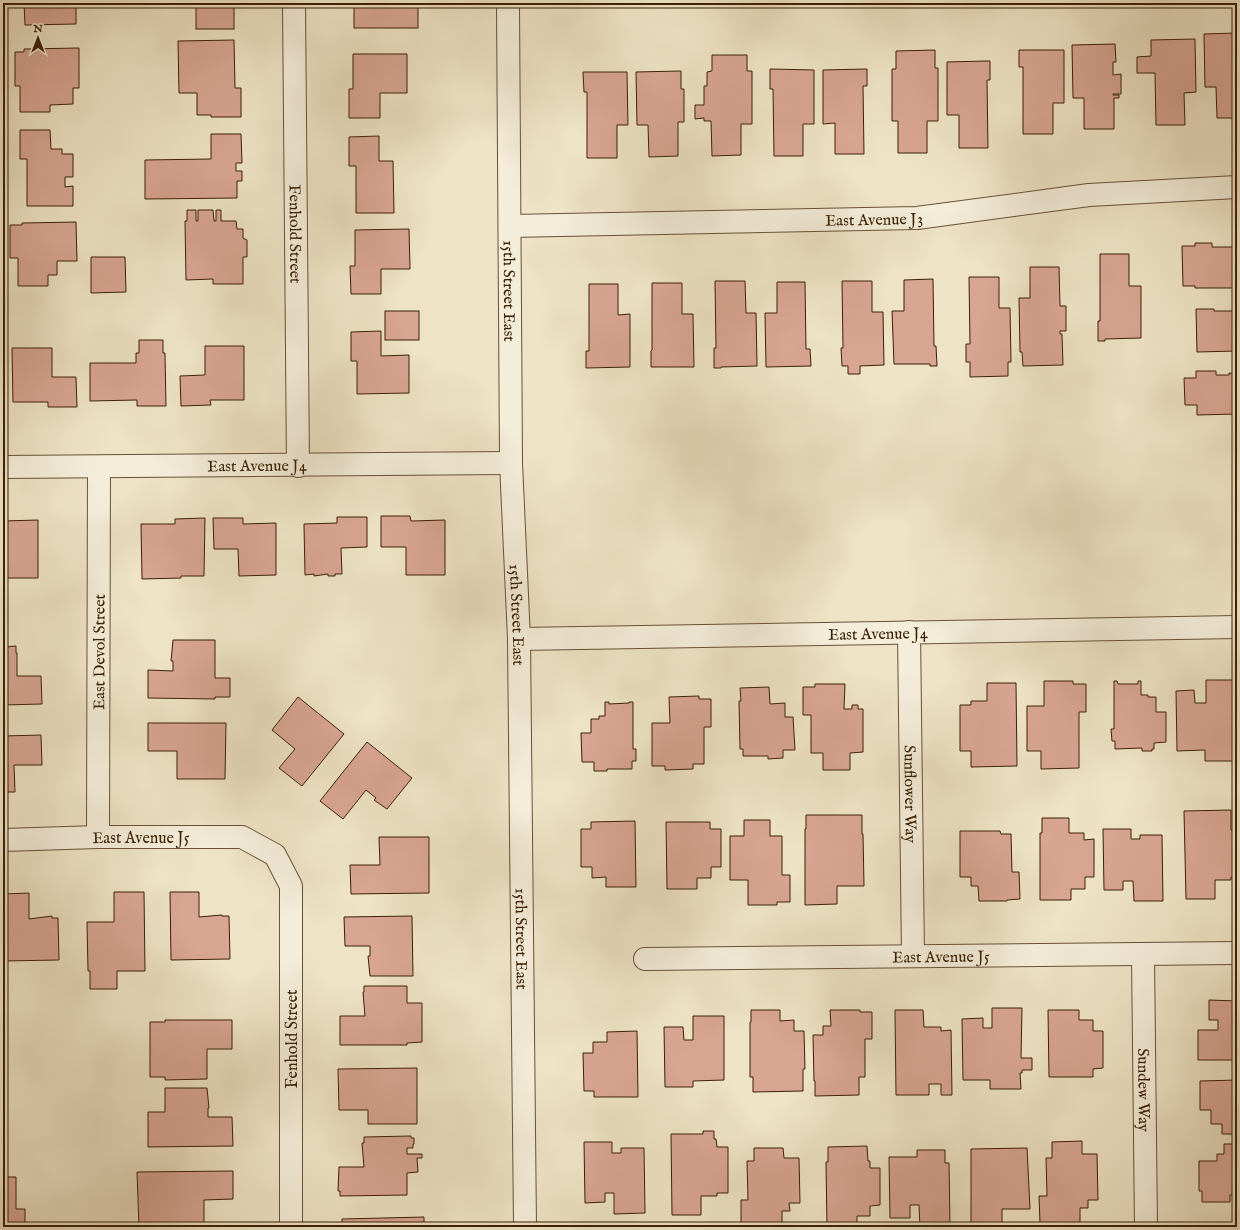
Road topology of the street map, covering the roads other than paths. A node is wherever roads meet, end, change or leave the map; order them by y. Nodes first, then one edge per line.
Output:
1 (294, 3) edge
2 (508, 3) edge
3 (1237, 187) edge
4 (510, 226) junction
5 (511, 463) junction
6 (98, 466) junction
7 (298, 466) junction
8 (3, 467) edge
9 (1237, 627) edge
10 (909, 632) junction
11 (519, 638) junction
12 (98, 837) junction
13 (3, 840) edge
14 (275, 855) joint
15 (1237, 953) edge
16 (1143, 954) junction
17 (913, 956) junction
18 (645, 959) dead end
19 (291, 1227) edge
20 (525, 1227) edge
21 (1146, 1227) edge

1 - 7 street, Fenhold Street
2 - 4 street, 15th Street East
3 - 4 street, East Avenue J3
4 - 5 street, 15th Street East
5 - 7 street, East Avenue J4
5 - 11 street, 15th Street East
6 - 7 street, East Avenue J4
6 - 8 street, East Avenue J4
6 - 12 street, East Devol Street
9 - 10 street, East Avenue J4
10 - 11 street, East Avenue J4
10 - 17 street, Sunflower Way
11 - 20 street, 15th Street East
12 - 13 street, East Avenue J5
12 - 14 street, East Avenue J5
14 - 19 street, Fenhold Street
15 - 16 street, East Avenue J5
16 - 17 street, East Avenue J5
16 - 21 street, Sundew Way
17 - 18 street, East Avenue J5

